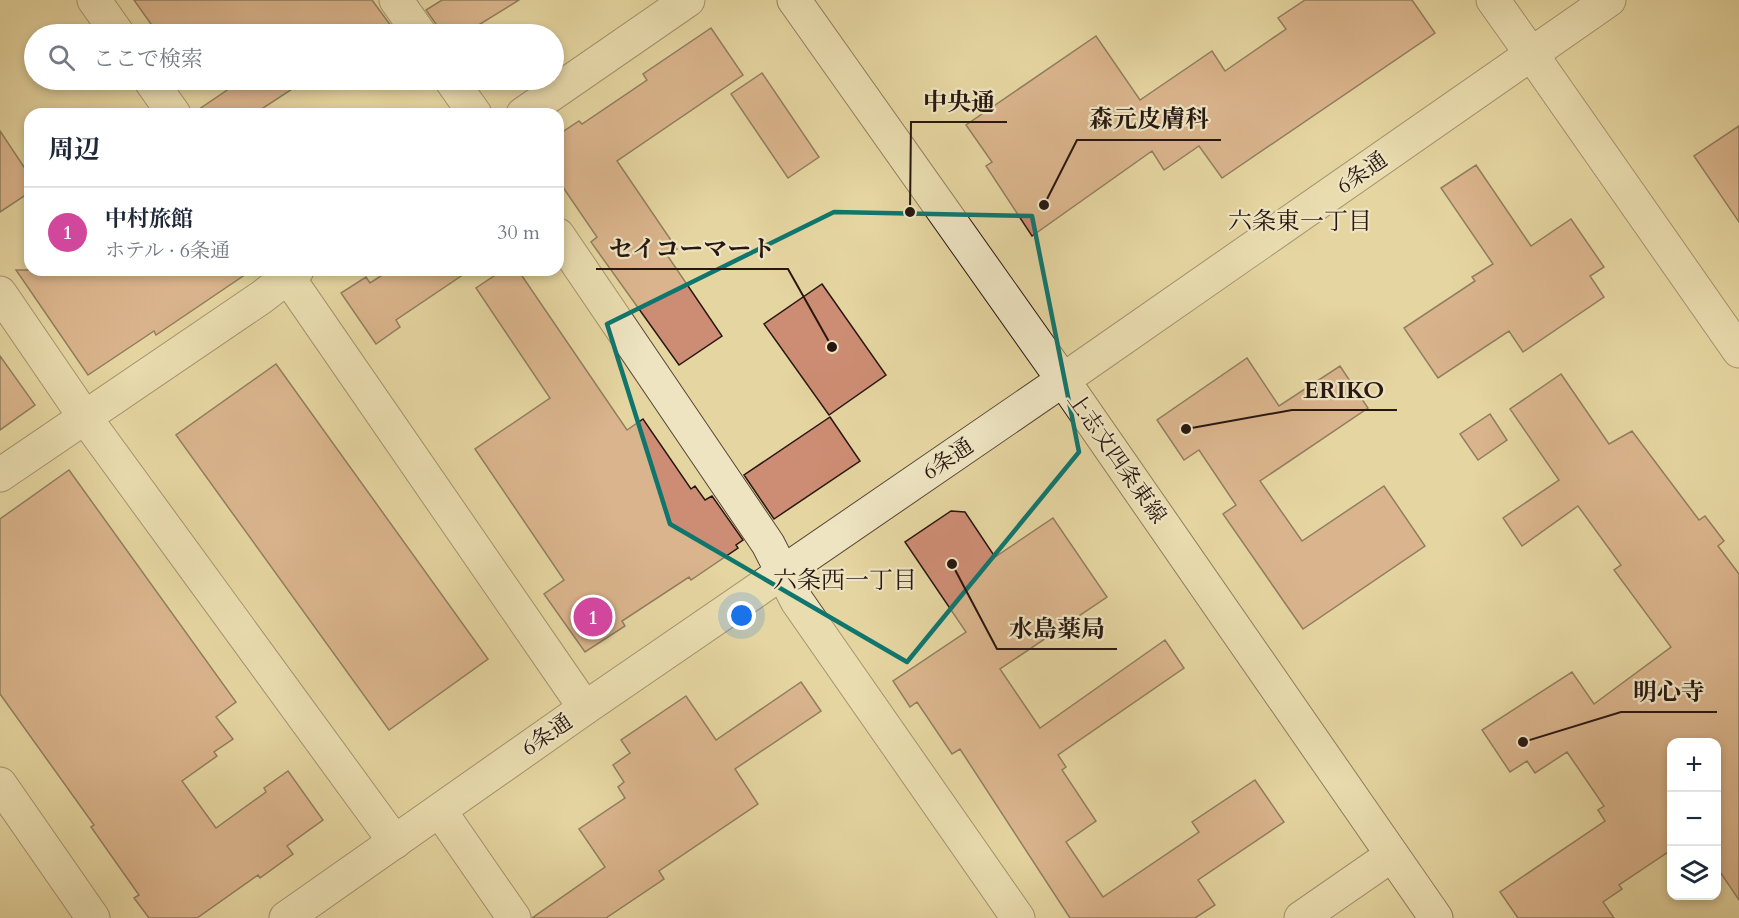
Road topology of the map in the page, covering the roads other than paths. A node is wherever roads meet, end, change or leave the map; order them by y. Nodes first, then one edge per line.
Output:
1 (94, 0) edge
2 (396, 0) edge
3 (688, 0) edge
4 (794, 0) edge
5 (1493, 0) edge
6 (1609, 0) edge
7 (111, 24) edge
8 (413, 24) edge
9 (1532, 55) junction
10 (564, 86) edge
11 (157, 90) edge
12 (458, 90) edge
13 (558, 90) edge
14 (170, 108) edge
15 (471, 108) edge
16 (532, 108) edge
17 (564, 244) edge
18 (285, 276) edge
19 (292, 276) edge
20 (0, 293) edge
21 (1733, 331) edge
22 (1063, 380) junction
23 (84, 416) junction
24 (0, 475) edge
25 (783, 573) junction
26 (585, 708) junction
27 (0, 784) edge
28 (440, 811) junction
29 (395, 842) junction
30 (1392, 855) junction
31 (93, 918) edge
32 (286, 918) edge
33 (514, 918) edge
34 (1018, 918) edge
35 (1301, 918) edge
36 (1436, 918) edge

1 - 7 street
2 - 8 street
3 - 10 street
4 - 22 street, 上志文四条東線
5 - 9 street
6 - 9 street, 6条通
9 - 21 street
9 - 22 street, 6条通
11 - 14 street
12 - 15 street
13 - 16 street
17 - 25 street
18 - 23 street
19 - 26 street
20 - 23 street
22 - 25 street, 6条通
22 - 30 street, 上志文四条東線
23 - 24 street
23 - 29 street
25 - 26 street, 6条通
25 - 34 street
26 - 28 street, 6条通
27 - 31 street
28 - 29 street, 6条通
28 - 33 street
29 - 32 street, 6条通
30 - 35 street
30 - 36 street, 上志文四条東線

